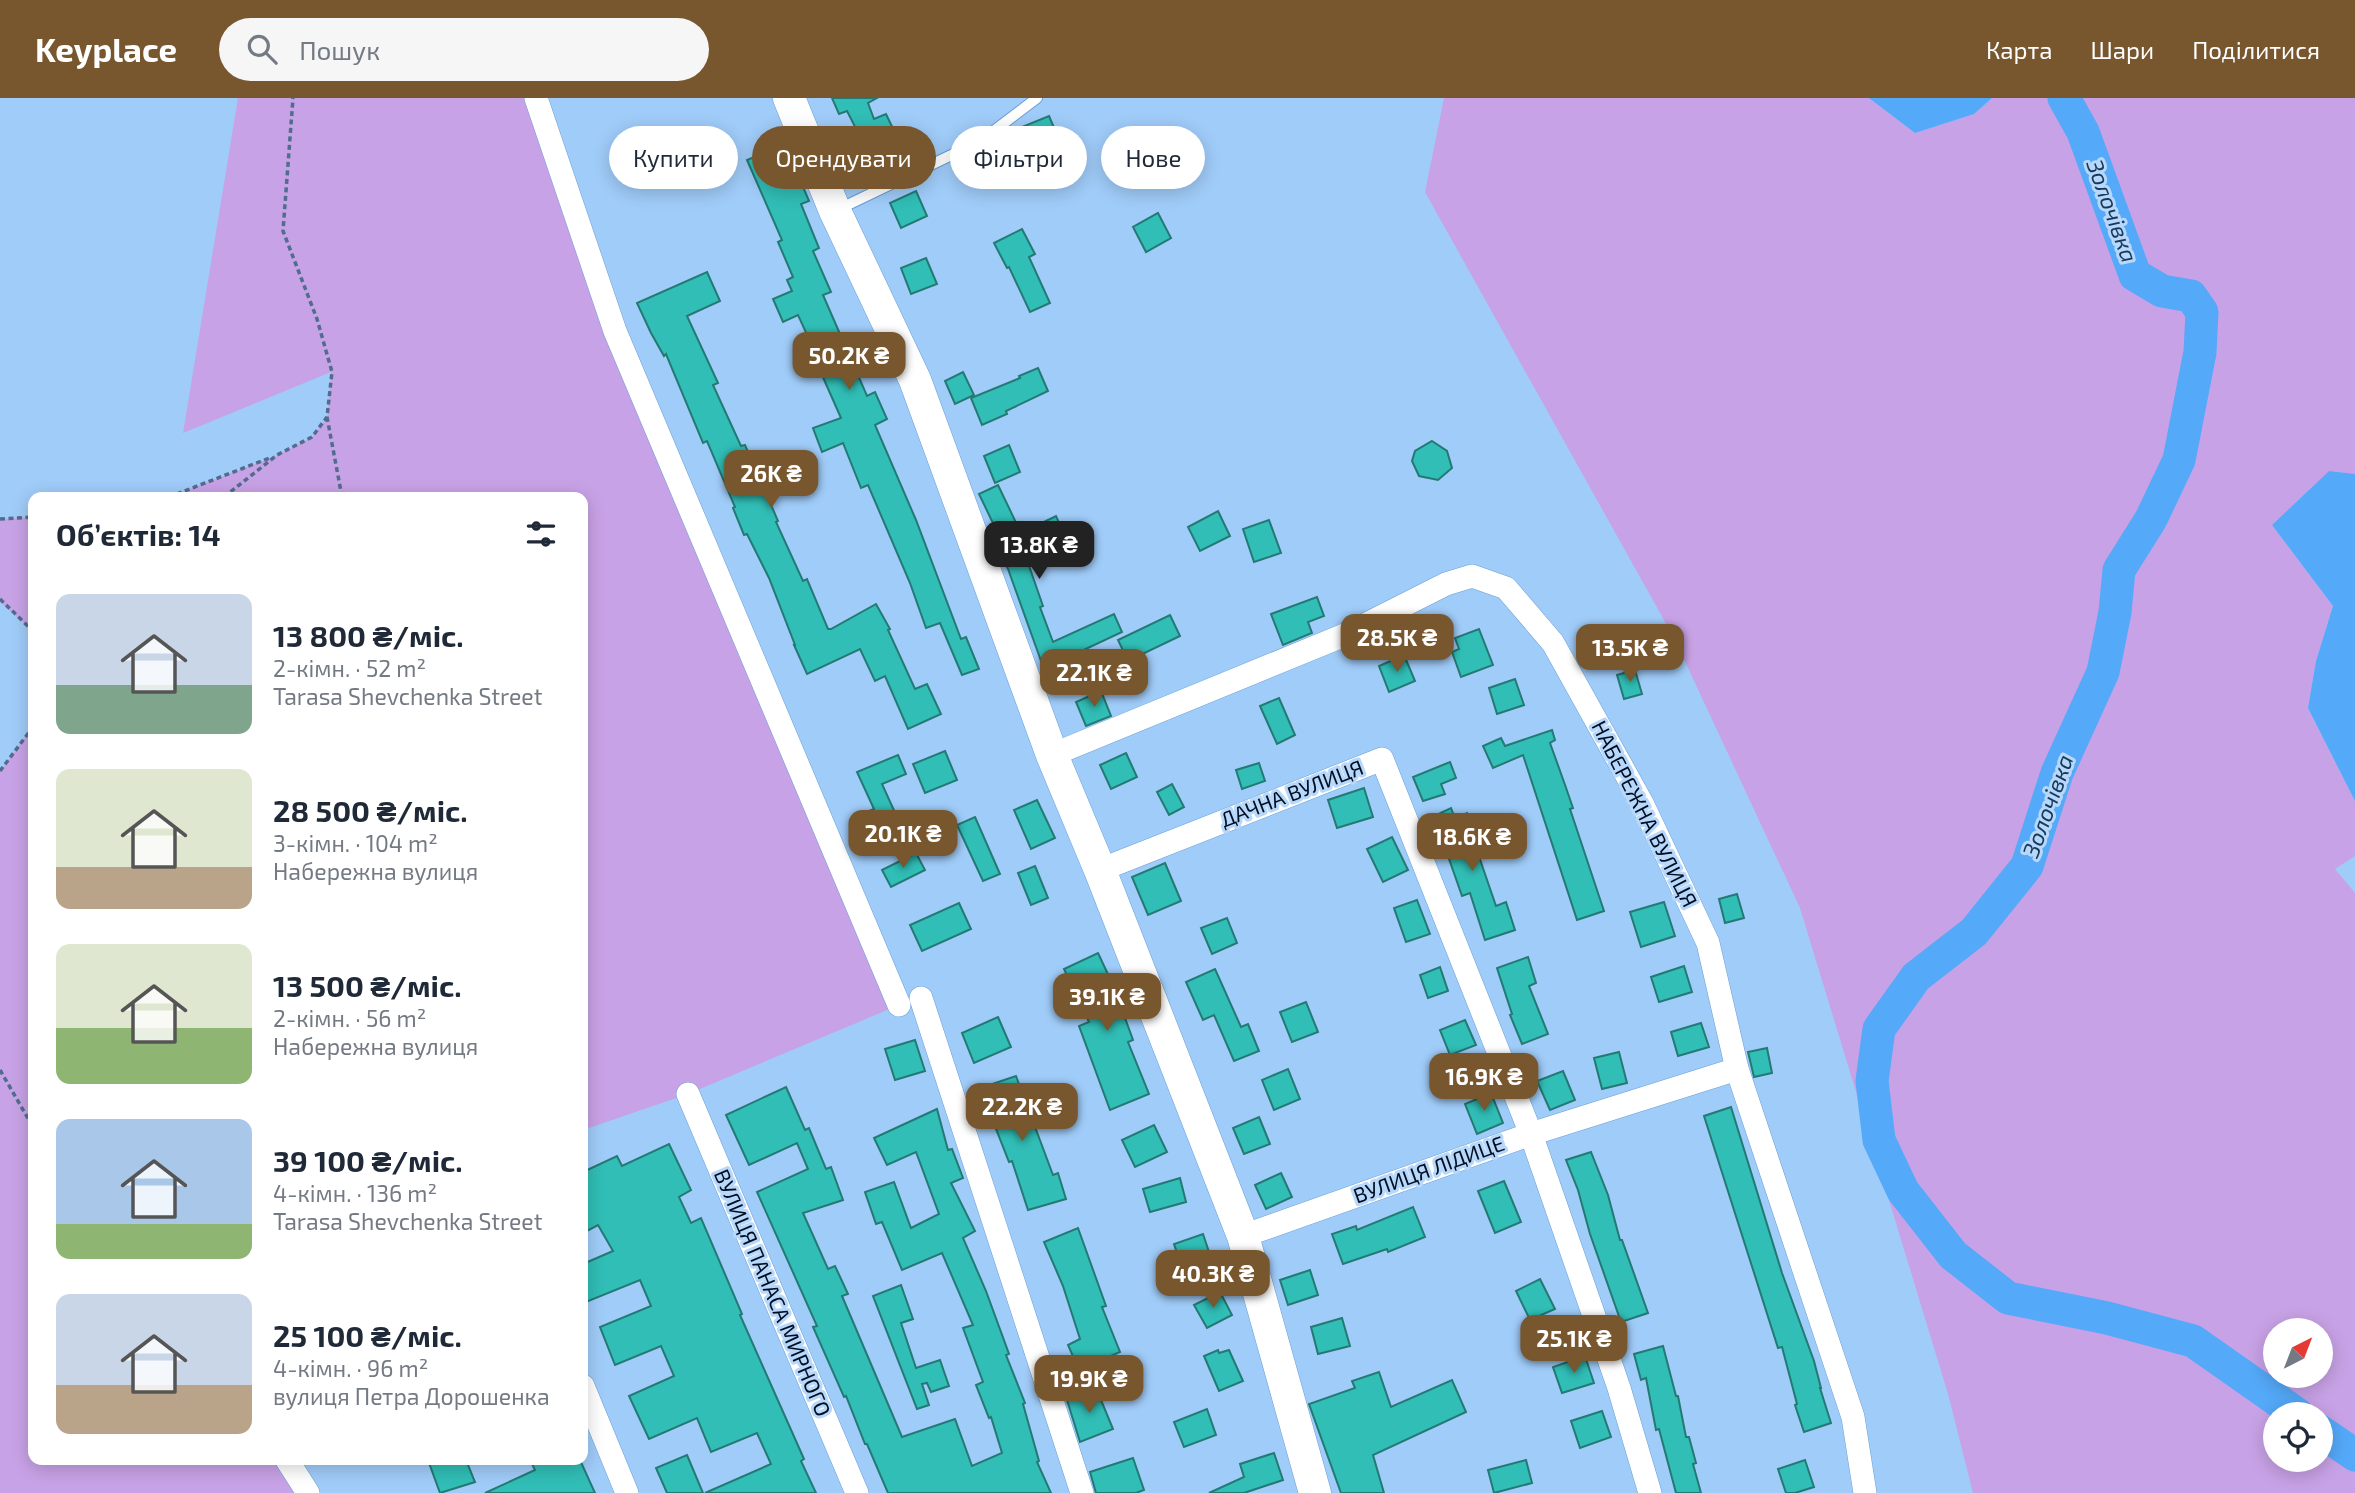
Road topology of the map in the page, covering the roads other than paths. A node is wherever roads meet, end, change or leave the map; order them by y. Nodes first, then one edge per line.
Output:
1 (536, 98) edge
2 (789, 98) edge
3 (1037, 98) edge
4 (835, 211) junction
5 (1052, 755) junction
6 (1100, 870) junction
7 (921, 998) dead end
8 (899, 1005) dead end
9 (1737, 1069) junction
10 (688, 1094) dead end
11 (1531, 1134) junction
12 (1243, 1236) junction
13 (588, 1398) edge
14 (290, 1465) edge
15 (308, 1493) edge
16 (627, 1493) edge
17 (856, 1493) edge
18 (1082, 1493) edge
19 (1315, 1493) edge
20 (1650, 1493) edge
21 (1865, 1493) edge

1 - 8 street
2 - 4 main road
3 - 4 lane
4 - 5 main road
5 - 6 main road
5 - 9 street, НАБЕРЕЖНА ВУЛИЦЯ
6 - 11 street, ДАЧНА ВУЛИЦЯ
6 - 12 main road
7 - 18 street
9 - 11 street, ВУЛИЦЯ ЛІДИЦЕ
9 - 21 street, НАБЕРЕЖНА ВУЛИЦЯ
10 - 17 street, ВУЛИЦЯ ПАНАСА МИРНОГО
11 - 12 street, ВУЛИЦЯ ЛІДИЦЕ
11 - 20 street
12 - 19 main road
13 - 16 street
14 - 15 street

